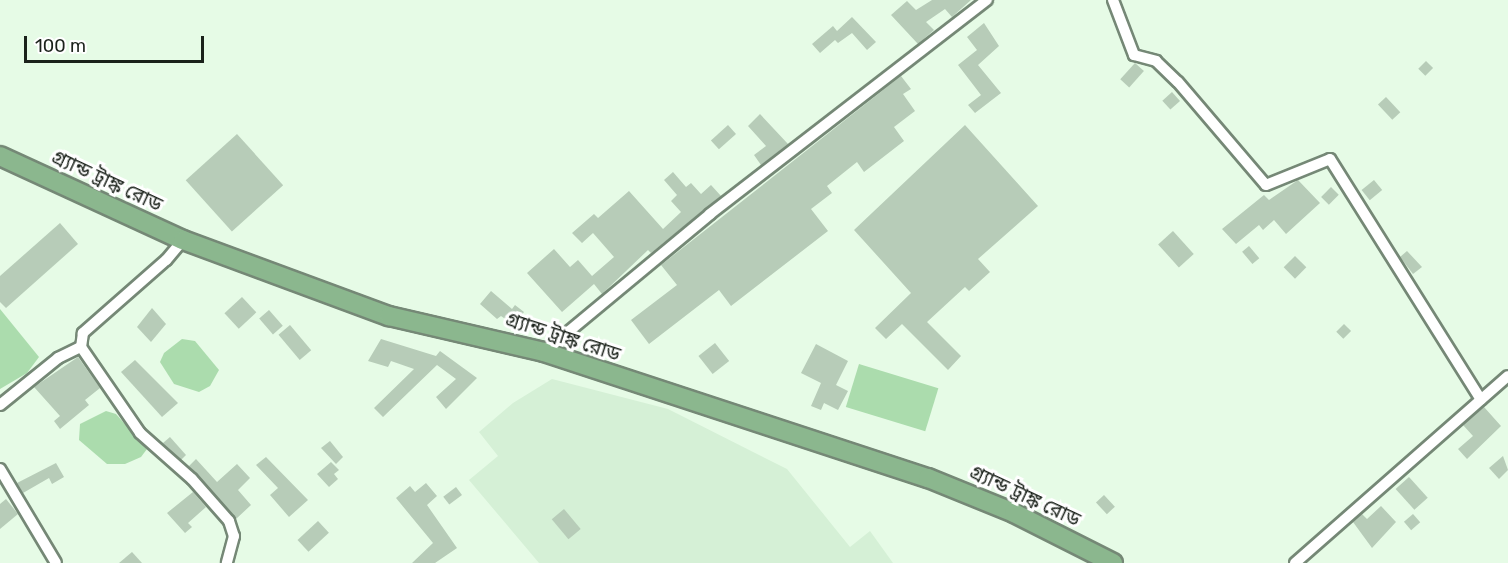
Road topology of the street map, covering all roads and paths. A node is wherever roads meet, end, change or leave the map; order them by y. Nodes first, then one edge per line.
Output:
1 (987, 0) edge
2 (1113, 0) edge
3 (0, 156) edge
4 (183, 240) junction
5 (81, 347) junction
6 (544, 352) junction
7 (1508, 376) edge
8 (1481, 400) junction
9 (0, 405) edge
10 (0, 469) edge
11 (56, 563) edge
12 (227, 563) edge
13 (1113, 563) edge
14 (1294, 563) edge

1 - 6 street
2 - 8 street
3 - 4 highway, গ্র্যান্ড ট্রাঙ্ক রোড
4 - 5 street
4 - 6 highway, গ্র্যান্ড ট্রাঙ্ক রোড
5 - 9 street
5 - 12 street
6 - 13 highway, গ্র্যান্ড ট্রাঙ্ক রোড
7 - 8 street
8 - 14 street
10 - 11 street

